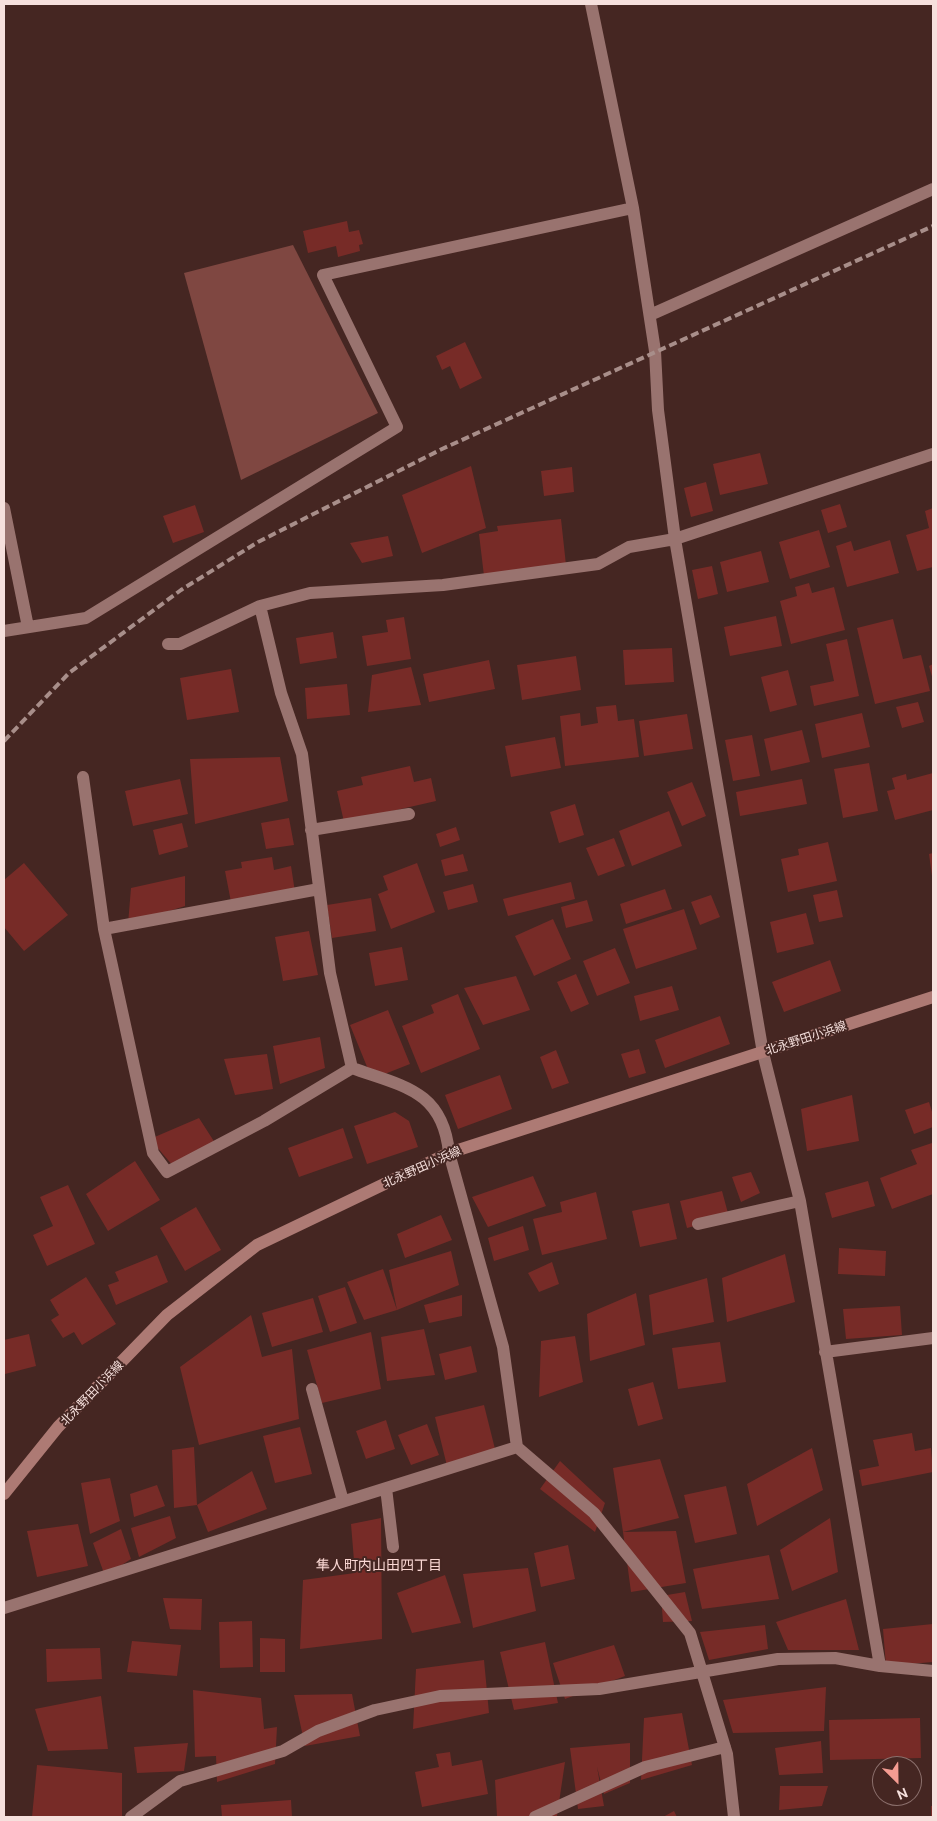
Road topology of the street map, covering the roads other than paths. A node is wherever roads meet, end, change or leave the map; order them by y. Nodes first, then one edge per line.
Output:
1 (591, 4) edge
2 (933, 189) edge
3 (633, 208) junction
4 (650, 315) junction
5 (933, 454) edge
6 (4, 508) edge
7 (675, 539) junction
8 (260, 606) junction
9 (28, 626) junction
10 (4, 631) edge
11 (168, 644) dead end
12 (83, 777) dead end
13 (409, 814) dead end
14 (311, 830) junction
15 (319, 890) junction
16 (104, 929) junction
17 (933, 997) edge
18 (763, 1053) junction
19 (352, 1068) junction
20 (449, 1153) junction
21 (800, 1201) junction
22 (698, 1224) dead end
23 (933, 1338) edge
24 (825, 1352) junction
25 (312, 1389) dead end
26 (517, 1447) junction
27 (386, 1488) junction
28 (4, 1494) edge
29 (344, 1501) junction
30 (393, 1547) dead end
31 (4, 1608) edge
32 (880, 1666) junction
33 (702, 1670) junction
34 (933, 1671) edge
35 (725, 1747) junction
36 (131, 1817) edge
37 (535, 1817) edge
38 (734, 1817) edge

1 - 3 street
2 - 4 street
3 - 4 street
3 - 9 street
4 - 7 street
5 - 7 street
6 - 9 street
7 - 8 street
7 - 18 street
8 - 11 street
8 - 14 street
9 - 10 street
12 - 16 street
13 - 14 street
14 - 15 street
15 - 16 street
15 - 19 street
16 - 19 street
17 - 18 main road, 北永野田小浜線
18 - 20 main road, 北永野田小浜線
18 - 21 street
19 - 20 street
20 - 26 street
20 - 28 main road, 北永野田小浜線
21 - 22 street
21 - 24 street
23 - 24 street
24 - 32 street
25 - 29 street
26 - 27 street
26 - 33 street
27 - 29 street
27 - 30 street
29 - 31 street
32 - 33 street
32 - 34 street
33 - 35 street
33 - 36 street
35 - 37 street
35 - 38 street

